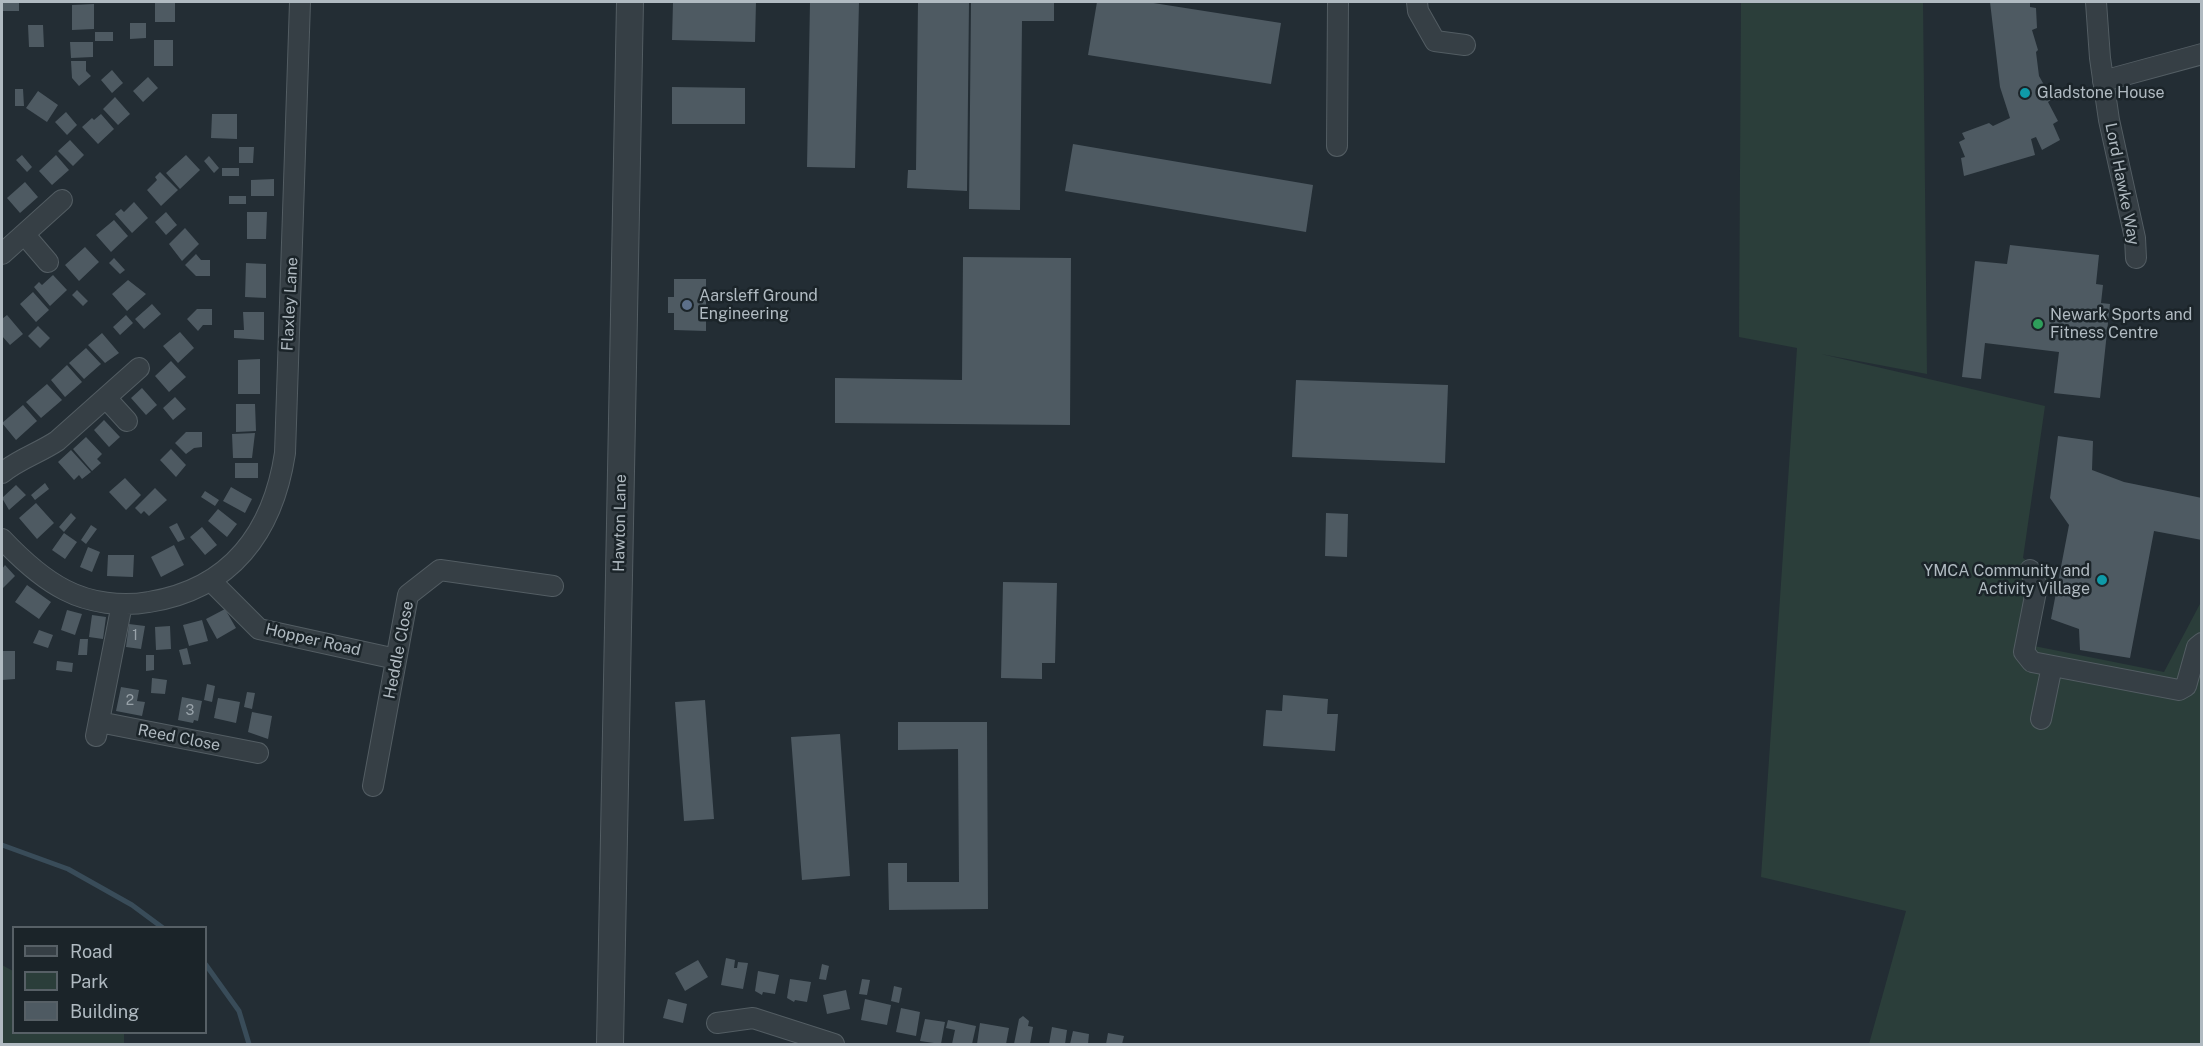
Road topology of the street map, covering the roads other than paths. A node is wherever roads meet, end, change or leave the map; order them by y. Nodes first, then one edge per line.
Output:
1 (300, 2) edge
2 (630, 2) edge
3 (1338, 2) edge
4 (1417, 2) edge
5 (2096, 2) edge
6 (1465, 45) dead end
7 (2202, 54) edge
8 (2103, 81) junction
9 (1337, 146) dead end
10 (62, 200) dead end
11 (24, 234) junction
12 (2, 254) edge
13 (2136, 258) dead end
14 (48, 262) dead end
15 (139, 368) dead end
16 (106, 398) junction
17 (127, 422) dead end
18 (2, 474) edge
19 (3, 544) edge
20 (2030, 570) dead end
21 (212, 582) junction
22 (553, 586) dead end
23 (122, 604) junction
24 (2202, 643) edge
25 (396, 659) junction
26 (2052, 666) junction
27 (2041, 719) dead end
28 (258, 753) dead end
29 (374, 786) dead end
30 (717, 1023) dead end
31 (610, 1044) edge
32 (834, 1044) edge

1 - 21 street, Flaxley Lane
2 - 31 street, Hawton Lane
3 - 9 street
4 - 6 street
5 - 8 street, Lord Hawke Way
7 - 8 street
8 - 13 street, Lord Hawke Way
10 - 11 street
11 - 12 street
11 - 14 street
15 - 16 street
16 - 17 street
16 - 18 street
19 - 23 street
20 - 26 street
21 - 23 street
21 - 25 street, Hopper Road
22 - 25 street, Heddle Close
23 - 28 street, Reed Close
24 - 26 street
25 - 29 street, Heddle Close
26 - 27 street
30 - 32 street

